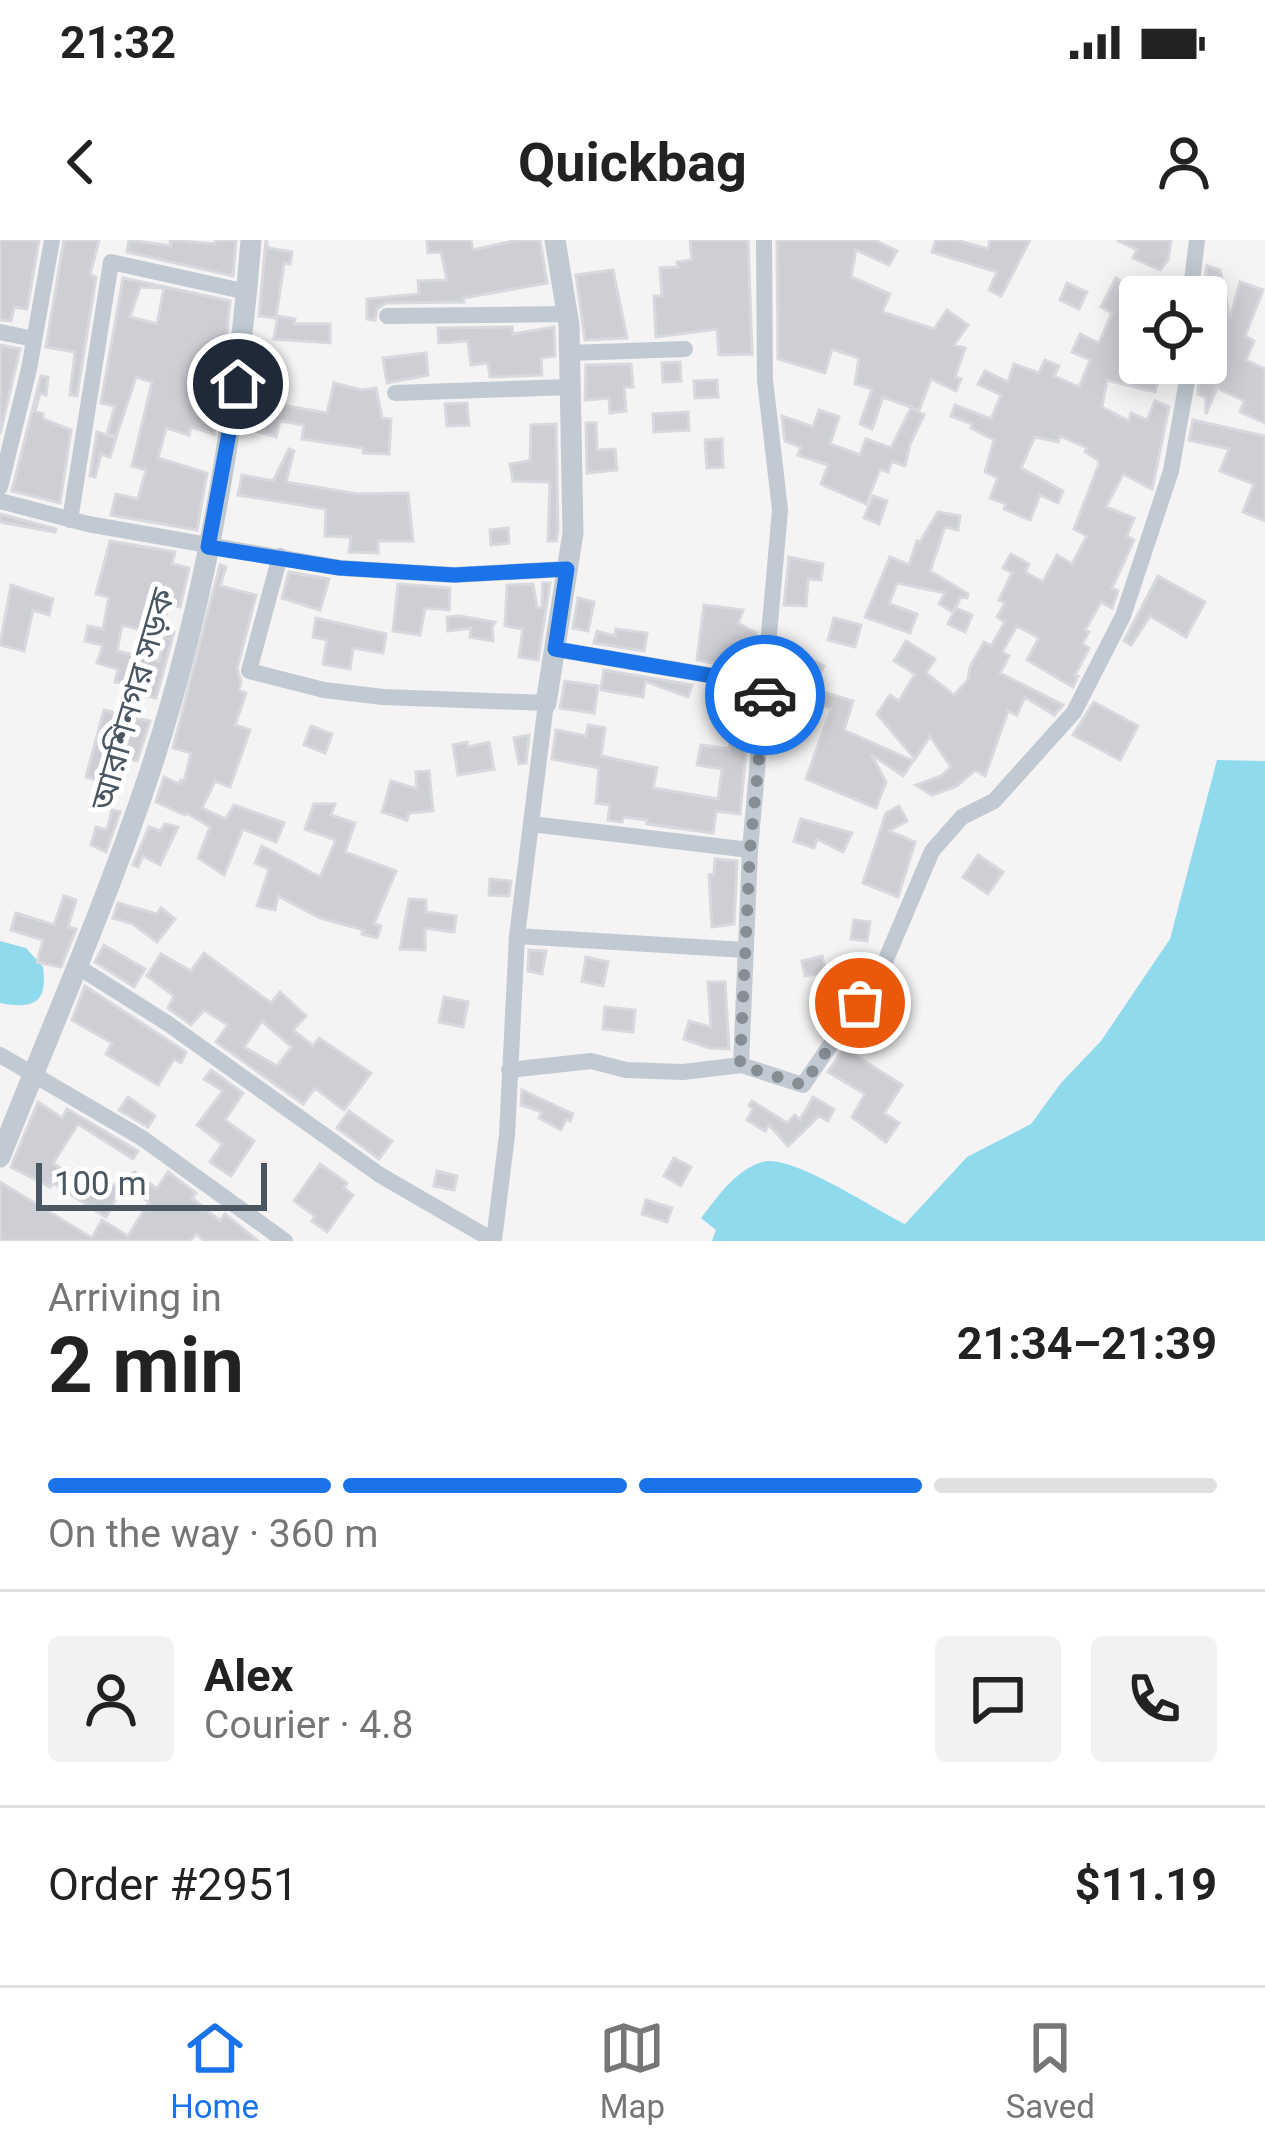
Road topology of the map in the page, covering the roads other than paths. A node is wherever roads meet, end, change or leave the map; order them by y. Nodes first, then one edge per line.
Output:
1 (52, 240) edge
2 (251, 240) edge
3 (555, 240) edge
4 (764, 240) edge
5 (1197, 240) edge
6 (1193, 276) edge
7 (247, 292) junction
8 (567, 314) junction
9 (387, 316) dead end
10 (0, 332) edge
11 (34, 339) junction
12 (685, 349) dead end
13 (569, 352) junction
14 (1183, 384) edge
15 (571, 387) junction
16 (395, 393) dead end
17 (0, 488) edge
18 (0, 501) edge
19 (70, 520) junction
20 (208, 547) junction
21 (280, 556) junction
22 (567, 569) junction
23 (555, 649) junction
24 (766, 685) junction
25 (546, 703) junction
26 (531, 824) junction
27 (750, 850) junction
28 (518, 936) junction
29 (745, 950) junction
30 (80, 968) junction
31 (0, 1055) edge
32 (740, 1065) junction
33 (509, 1070) junction
34 (33, 1073) junction
35 (0, 1156) edge
36 (285, 1241) edge
37 (494, 1241) edge

1 - 11 street
2 - 7 street, আরশিনগর সড়ক
3 - 8 street
4 - 24 street
5 - 6 street
7 - 19 street
7 - 20 street, আরশিনগর সড়ক
8 - 9 street
8 - 13 street
10 - 11 street
11 - 17 street
12 - 13 street
13 - 15 street
14 - 32 street
15 - 16 street
15 - 22 street
18 - 19 street
19 - 20 street
20 - 21 street
20 - 30 street, আরশিনগর সড়ক
21 - 22 street
21 - 25 street
22 - 23 street
23 - 24 street
23 - 25 street
24 - 27 street
25 - 26 street
26 - 27 street
26 - 28 street
27 - 29 street
28 - 29 street
28 - 33 street
29 - 32 street
30 - 34 street, আরশিনগর সড়ক
30 - 37 street
31 - 34 street
32 - 33 street
33 - 37 street
34 - 35 street, আরশিনগর সড়ক
34 - 36 street

